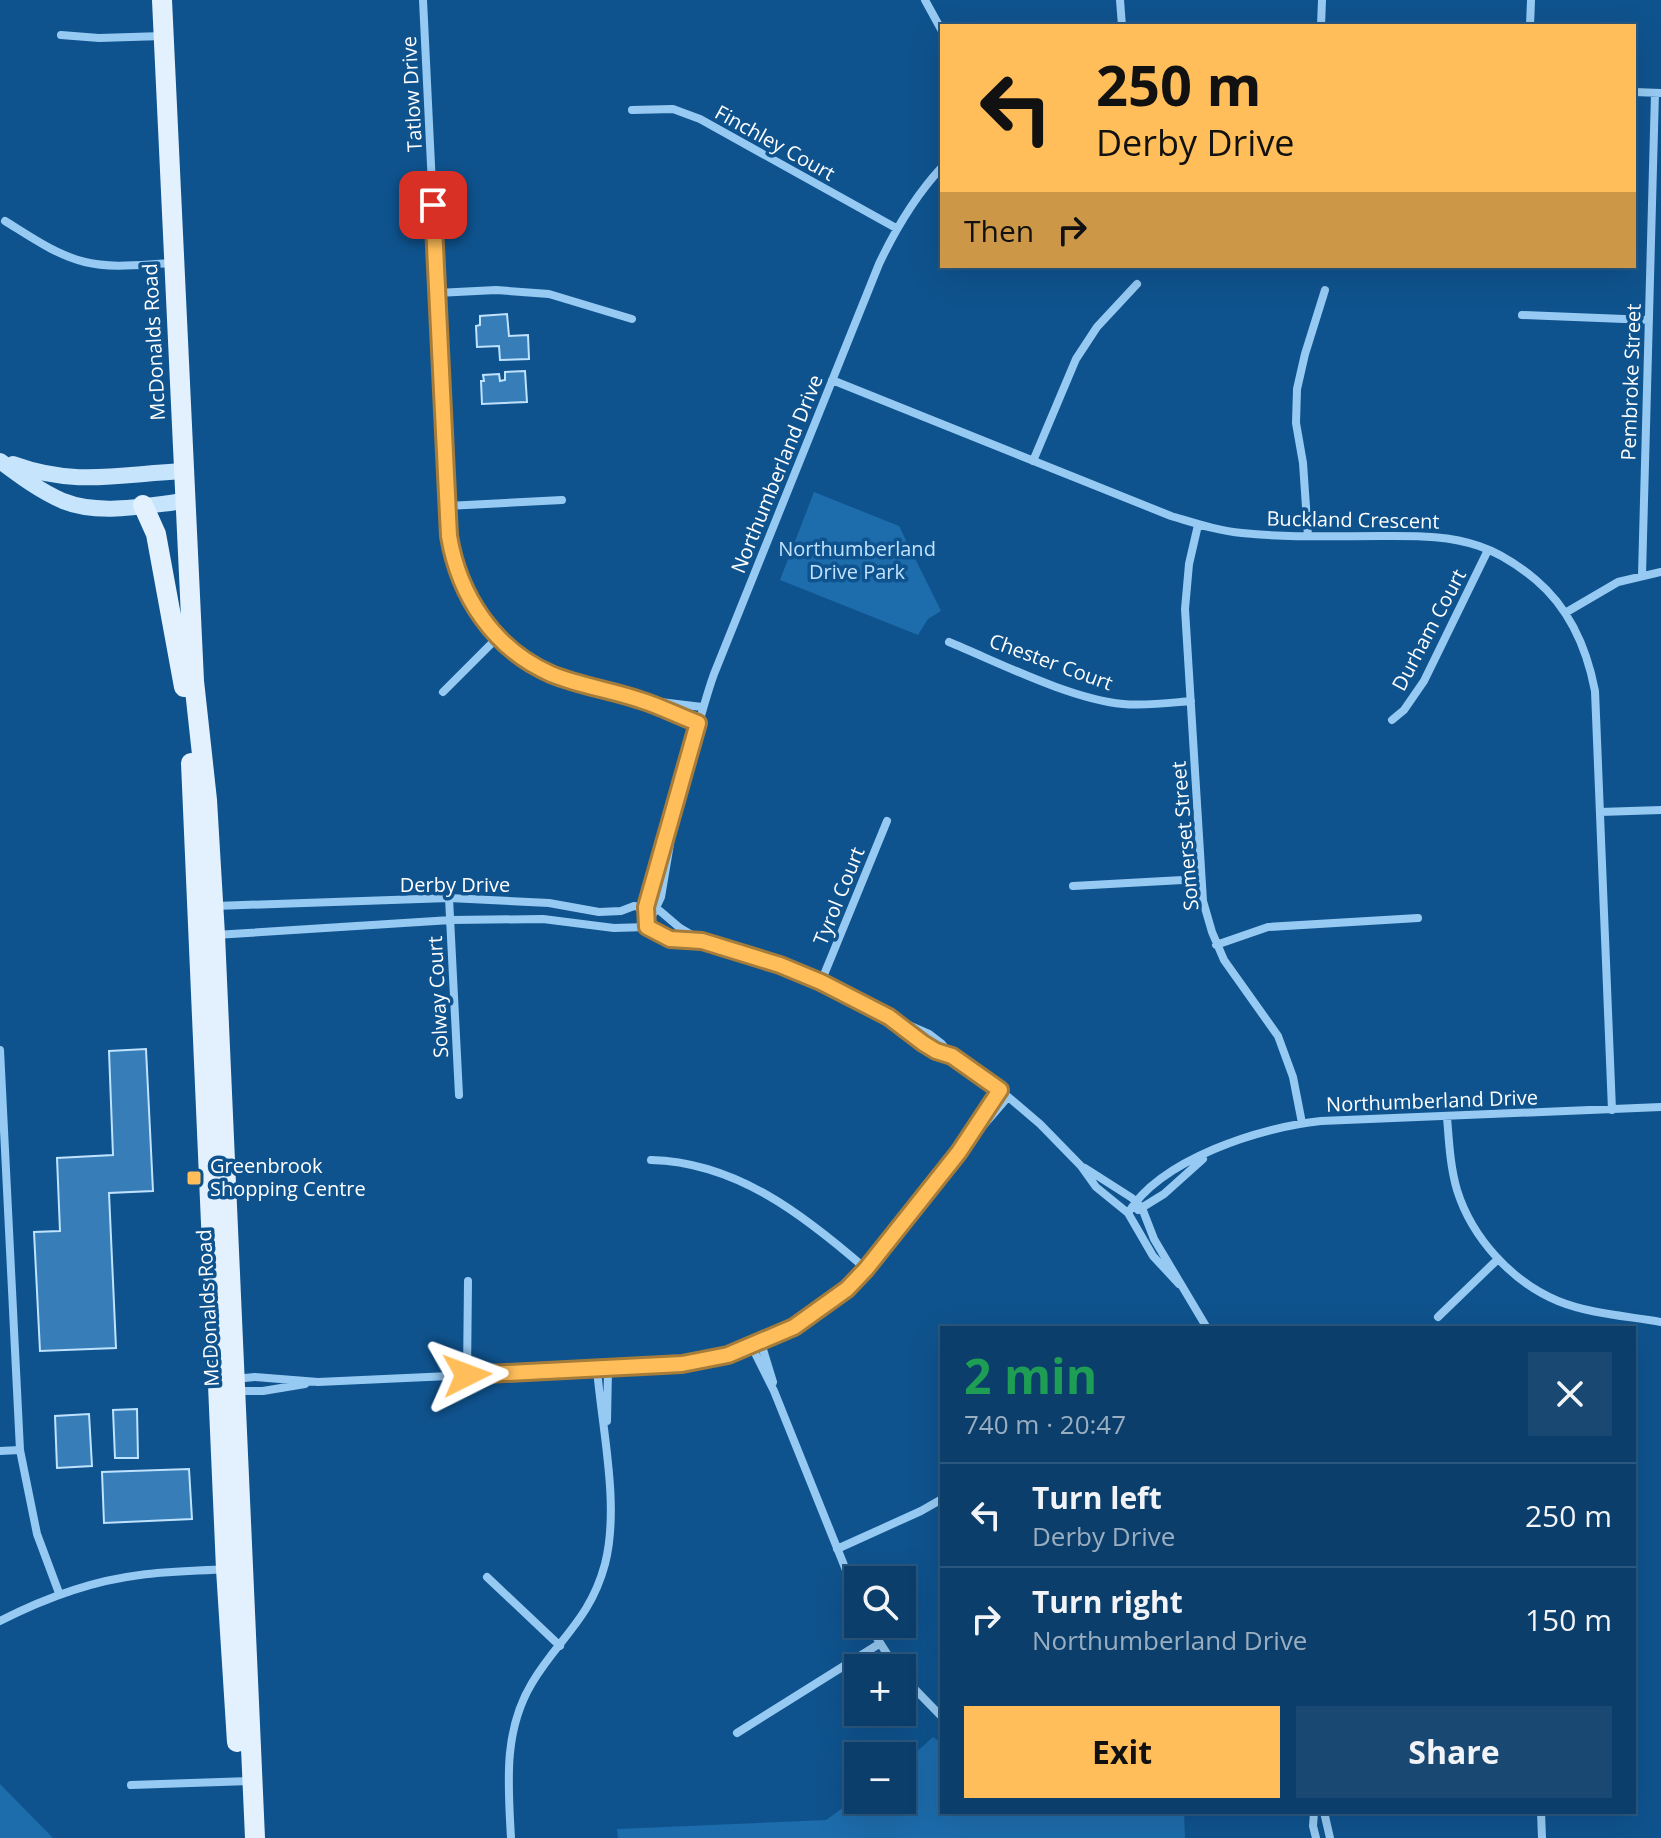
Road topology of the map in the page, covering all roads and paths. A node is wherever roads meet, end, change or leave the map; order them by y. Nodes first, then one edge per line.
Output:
1 (162, 0) edge
2 (423, 0) edge
3 (925, 0) edge
4 (1120, 0) edge
5 (1322, 0) edge
6 (1531, 0) edge
7 (1122, 24) edge
8 (1321, 24) edge
9 (1530, 24) edge
10 (940, 27) edge
11 (61, 35) dead end
12 (164, 36) junction
13 (1636, 92) edge
14 (1658, 93) edge
15 (632, 110) dead end
16 (940, 169) edge
17 (5, 221) dead end
18 (896, 228) junction
19 (175, 262) junction
20 (1137, 284) dead end
21 (1325, 290) dead end
22 (437, 293) junction
23 (1522, 315) dead end
24 (632, 319) dead end
25 (1649, 320) junction
26 (832, 380) junction
27 (0, 460) edge
28 (1033, 461) junction
29 (184, 471) junction
30 (562, 500) dead end
31 (186, 501) junction
32 (143, 505) junction
33 (447, 506) junction
34 (1198, 525) junction
35 (1308, 536) junction
36 (1488, 550) junction
37 (1661, 572) edge
38 (1642, 575) junction
39 (1565, 613) junction
40 (498, 637) junction
41 (949, 642) dead end
42 (194, 681) junction
43 (443, 692) dead end
44 (643, 700) junction
45 (1191, 701) junction
46 (702, 707) junction
47 (1392, 720) dead end
48 (698, 723) junction
49 (192, 735) junction
50 (1661, 810) edge
51 (1600, 812) junction
52 (887, 821) dead end
53 (1201, 879) junction
54 (1073, 886) dead end
55 (449, 898) junction
56 (205, 906) junction
57 (650, 908) junction
58 (1418, 918) dead end
59 (451, 920) junction
60 (647, 927) junction
61 (206, 936) junction
62 (702, 941) junction
63 (1216, 945) junction
64 (821, 982) junction
65 (0, 1050) edge
66 (1000, 1090) junction
67 (459, 1095) dead end
68 (1008, 1097) junction
69 (1661, 1107) edge
70 (1612, 1110) junction
71 (2, 1115) edge
72 (1447, 1117) junction
73 (1302, 1123) junction
74 (959, 1152) junction
75 (651, 1160) dead end
76 (1081, 1166) junction
77 (1139, 1204) junction
78 (1128, 1213) junction
79 (1498, 1259) junction
80 (866, 1269) junction
81 (468, 1281) dead end
82 (1179, 1284) junction
83 (1438, 1317) dead end
84 (1661, 1322) edge
85 (1206, 1326) edge
86 (761, 1343) junction
87 (752, 1347) junction
88 (597, 1369) junction
89 (608, 1369) junction
90 (467, 1375) junction
91 (318, 1382) junction
92 (230, 1385) junction
93 (774, 1391) junction
94 (605, 1430) junction
95 (20, 1450) junction
96 (0, 1451) edge
97 (940, 1500) edge
98 (837, 1549) junction
99 (844, 1566) edge
100 (235, 1569) junction
101 (487, 1577) dead end
102 (59, 1593) junction
103 (0, 1621) edge
104 (876, 1638) edge
105 (879, 1644) junction
106 (560, 1646) junction
107 (886, 1654) edge
108 (916, 1690) edge
109 (940, 1715) edge
110 (737, 1733) dead end
111 (246, 1781) junction
112 (131, 1785) dead end
113 (1314, 1814) edge
114 (1324, 1814) edge
115 (1541, 1814) edge
116 (243, 1838) edge
117 (255, 1838) edge
118 (511, 1838) edge
119 (1316, 1838) edge
120 (1330, 1838) edge
121 (1542, 1838) edge

1 - 12 main road, McDonalds Road
2 - 22 street, Tatlow Drive
3 - 10 street
4 - 7 street
5 - 8 street
6 - 9 street
11 - 12 street
12 - 19 main road, McDonalds Road
13 - 14 street
14 - 25 street, Pembroke Street
15 - 18 street, Finchley Court
16 - 18 street, Northumberland Drive
17 - 19 street
18 - 26 street, Northumberland Drive
19 - 29 main road, McDonalds Road
20 - 28 street
21 - 35 street
22 - 24 street
22 - 33 street, Tatlow Drive
23 - 25 street
25 - 38 street, Pembroke Street
26 - 28 street, Buckland Crescent
26 - 46 street, Northumberland Drive
27 - 29 street
27 - 32 street
28 - 34 street, Buckland Crescent
29 - 31 main road, McDonalds Road
30 - 33 street
31 - 32 street
31 - 42 main road, McDonalds Road
32 - 49 main road
33 - 40 street, Tatlow Drive
34 - 35 street, Buckland Crescent
34 - 45 street, Somerset Street
35 - 36 street, Buckland Crescent
36 - 39 street, Buckland Crescent
36 - 47 street, Durham Court
37 - 38 street
38 - 39 street
39 - 51 street, Buckland Crescent
40 - 43 street
40 - 44 street, Tatlow Drive
41 - 45 street, Chester Court
42 - 49 main road, McDonalds Road
42 - 56 main road, McDonalds Road
44 - 46 street, Tatlow Drive
44 - 48 street, Tatlow Drive
45 - 53 street, Somerset Street
46 - 48 street, Northumberland Drive
48 - 57 street, Northumberland Drive
49 - 56 main road, McDonalds Road
50 - 51 street
51 - 70 street, Buckland Crescent
52 - 64 street, Tyrol Court
53 - 54 street
53 - 63 street, Somerset Street
55 - 56 street, Derby Drive
55 - 57 street, Derby Drive
55 - 59 street, Solway Court
56 - 61 main road, McDonalds Road
57 - 60 street, Northumberland Drive
57 - 62 street, Derby Drive
58 - 63 street
59 - 60 street, Derby Drive
59 - 61 street, Derby Drive
59 - 67 street, Solway Court
60 - 62 street, Derby Drive
61 - 92 main road, McDonalds Road
62 - 64 street, Derby Drive
63 - 73 street, Somerset Street
64 - 66 street, Derby Drive
65 - 71 street
66 - 68 street, Derby Drive
66 - 74 street
68 - 74 street
68 - 76 street, Derby Drive
69 - 70 street, Northumberland Drive
70 - 72 street, Northumberland Drive
71 - 95 street
72 - 73 street, Northumberland Drive
72 - 79 street
73 - 77 street, Northumberland Drive
74 - 80 street
75 - 80 street
76 - 77 street, Derby Drive
76 - 78 street, Derby Drive
77 - 78 street, Northumberland Drive
77 - 82 street, Derby Drive
78 - 82 street, Derby Drive
79 - 83 street
79 - 84 street
80 - 86 street
81 - 90 street
82 - 85 street, Derby Drive
86 - 87 street
86 - 93 street
87 - 89 street
87 - 93 street
88 - 89 street
88 - 90 street
88 - 94 street
89 - 94 street
90 - 91 street
91 - 92 street
91 - 92 street
92 - 100 main road, McDonalds Road
93 - 98 street
94 - 106 street
95 - 96 street
95 - 102 street
97 - 98 street
98 - 99 street
100 - 102 street
100 - 111 main road, McDonalds Road
101 - 106 street
102 - 103 street
104 - 105 street
105 - 107 street
105 - 110 street
106 - 118 street
108 - 109 street
111 - 112 street
111 - 116 main road, McDonalds Road
111 - 117 main road, McDonalds Road
113 - 119 street
114 - 120 street
115 - 121 street

